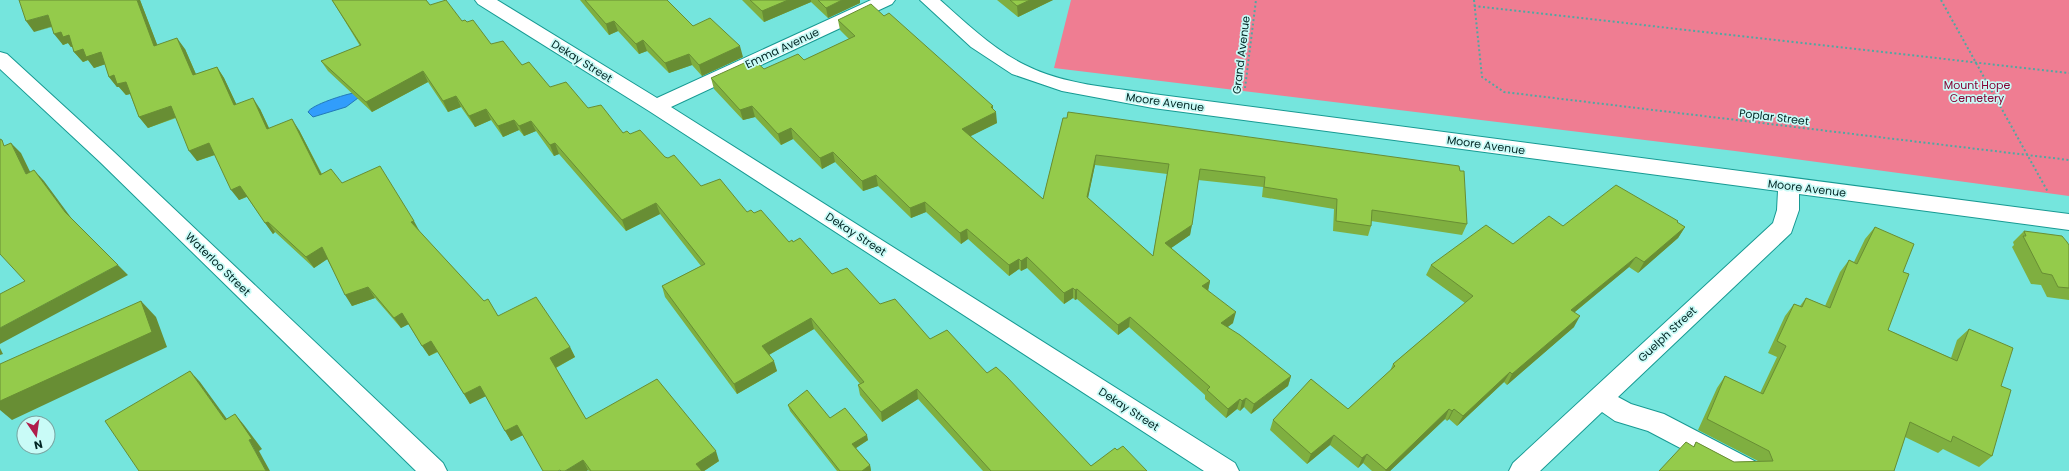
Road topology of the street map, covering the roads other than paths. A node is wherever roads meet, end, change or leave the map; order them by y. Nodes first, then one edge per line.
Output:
1 (484, 0) edge
2 (886, 0) edge
3 (929, 0) edge
4 (0, 58) edge
5 (656, 106) junction
6 (1789, 186) junction
7 (2066, 221) edge
8 (1599, 398) junction
9 (434, 471) edge
10 (1226, 471) edge
11 (1522, 471) edge
12 (1749, 471) edge

1 - 5 street, Dekay Street
2 - 5 street, Emma Avenue
3 - 6 street, Moore Avenue
4 - 9 street, Waterloo Street
5 - 10 street, Dekay Street
6 - 7 street, Moore Avenue
6 - 8 street, Guelph Street
8 - 11 street, Guelph Street
8 - 12 street

